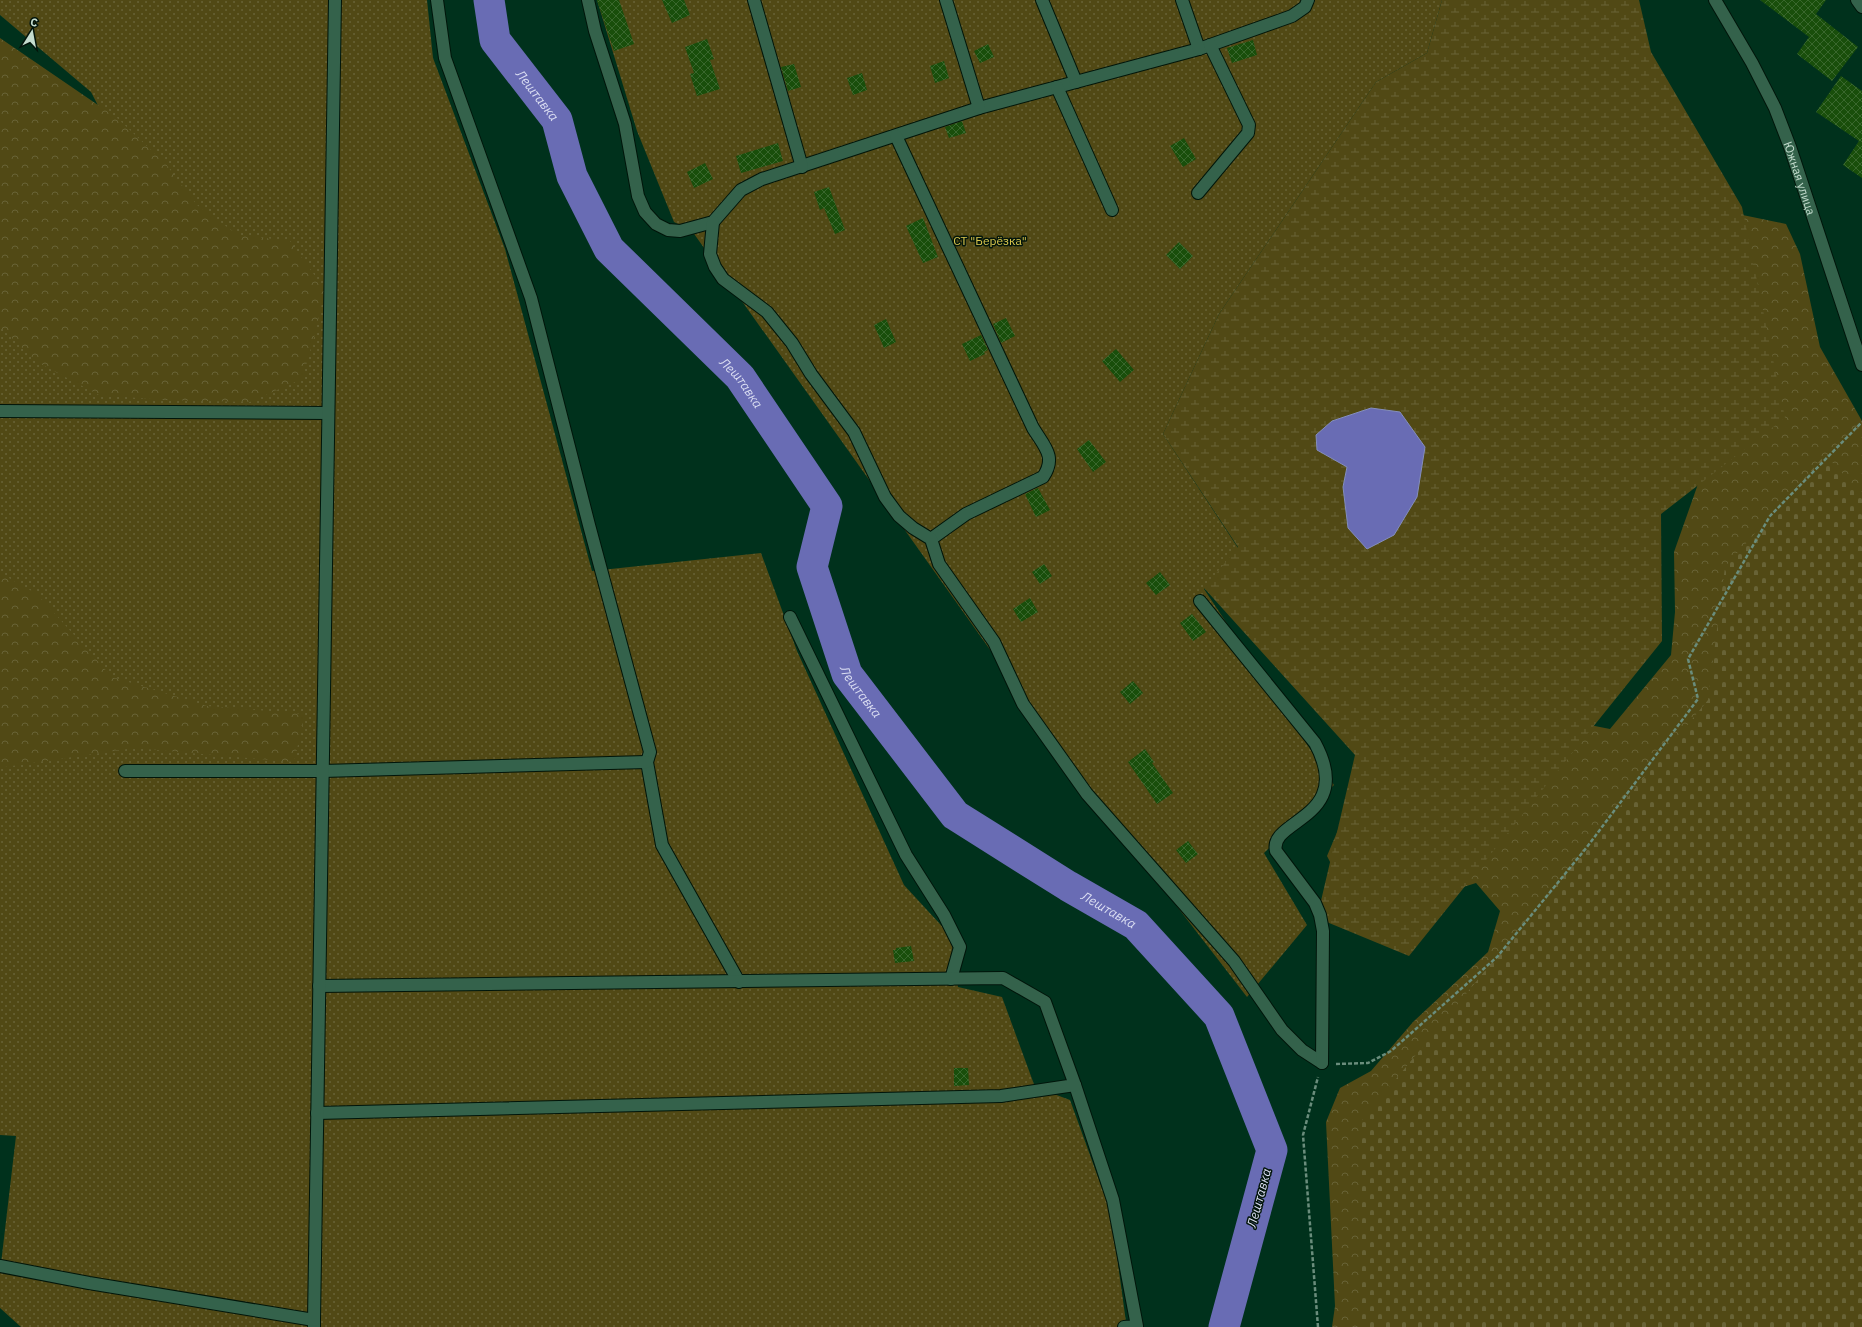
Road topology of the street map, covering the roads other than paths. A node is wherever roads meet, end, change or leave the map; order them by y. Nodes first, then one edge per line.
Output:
1 (335, 0) edge
2 (437, 0) edge
3 (588, 0) edge
4 (754, 0) edge
5 (946, 0) edge
6 (1042, 0) edge
7 (1182, 0) edge
8 (1308, 0) edge
9 (1715, 0) edge
10 (1858, 0) edge
11 (1862, 7) edge
12 (1204, 47) junction
13 (1076, 82) junction
14 (1057, 87) junction
15 (979, 108) junction
16 (896, 136) junction
17 (802, 167) junction
18 (1198, 192) dead end
19 (1112, 210) dead end
20 (713, 222) junction
21 (1862, 365) edge
22 (0, 410) edge
23 (328, 413) junction
24 (931, 539) junction
25 (1200, 601) dead end
26 (790, 617) dead end
27 (647, 762) junction
28 (125, 771) dead end
29 (323, 771) junction
30 (951, 979) junction
31 (739, 982) junction
32 (319, 986) junction
33 (1075, 1085) junction
34 (317, 1113) junction
35 (0, 1266) edge
36 (314, 1323) edge
37 (1124, 1327) edge
38 (1138, 1327) edge

1 - 23 street
2 - 27 street
3 - 20 street
4 - 17 street
5 - 15 street
6 - 13 street
7 - 12 street
8 - 12 street
9 - 21 street, Южная улица
10 - 11 street
12 - 13 street
12 - 18 street
13 - 14 street
14 - 15 street
14 - 19 street
15 - 16 street
16 - 17 street
16 - 24 street
17 - 20 street
20 - 24 street
22 - 23 street
23 - 29 street
24 - 25 street
26 - 30 street
27 - 29 street
27 - 31 street
28 - 29 street
29 - 32 street
30 - 31 street
30 - 33 street
31 - 32 street
32 - 34 street
33 - 34 street
33 - 38 street
34 - 36 street
35 - 36 street
37 - 38 street

